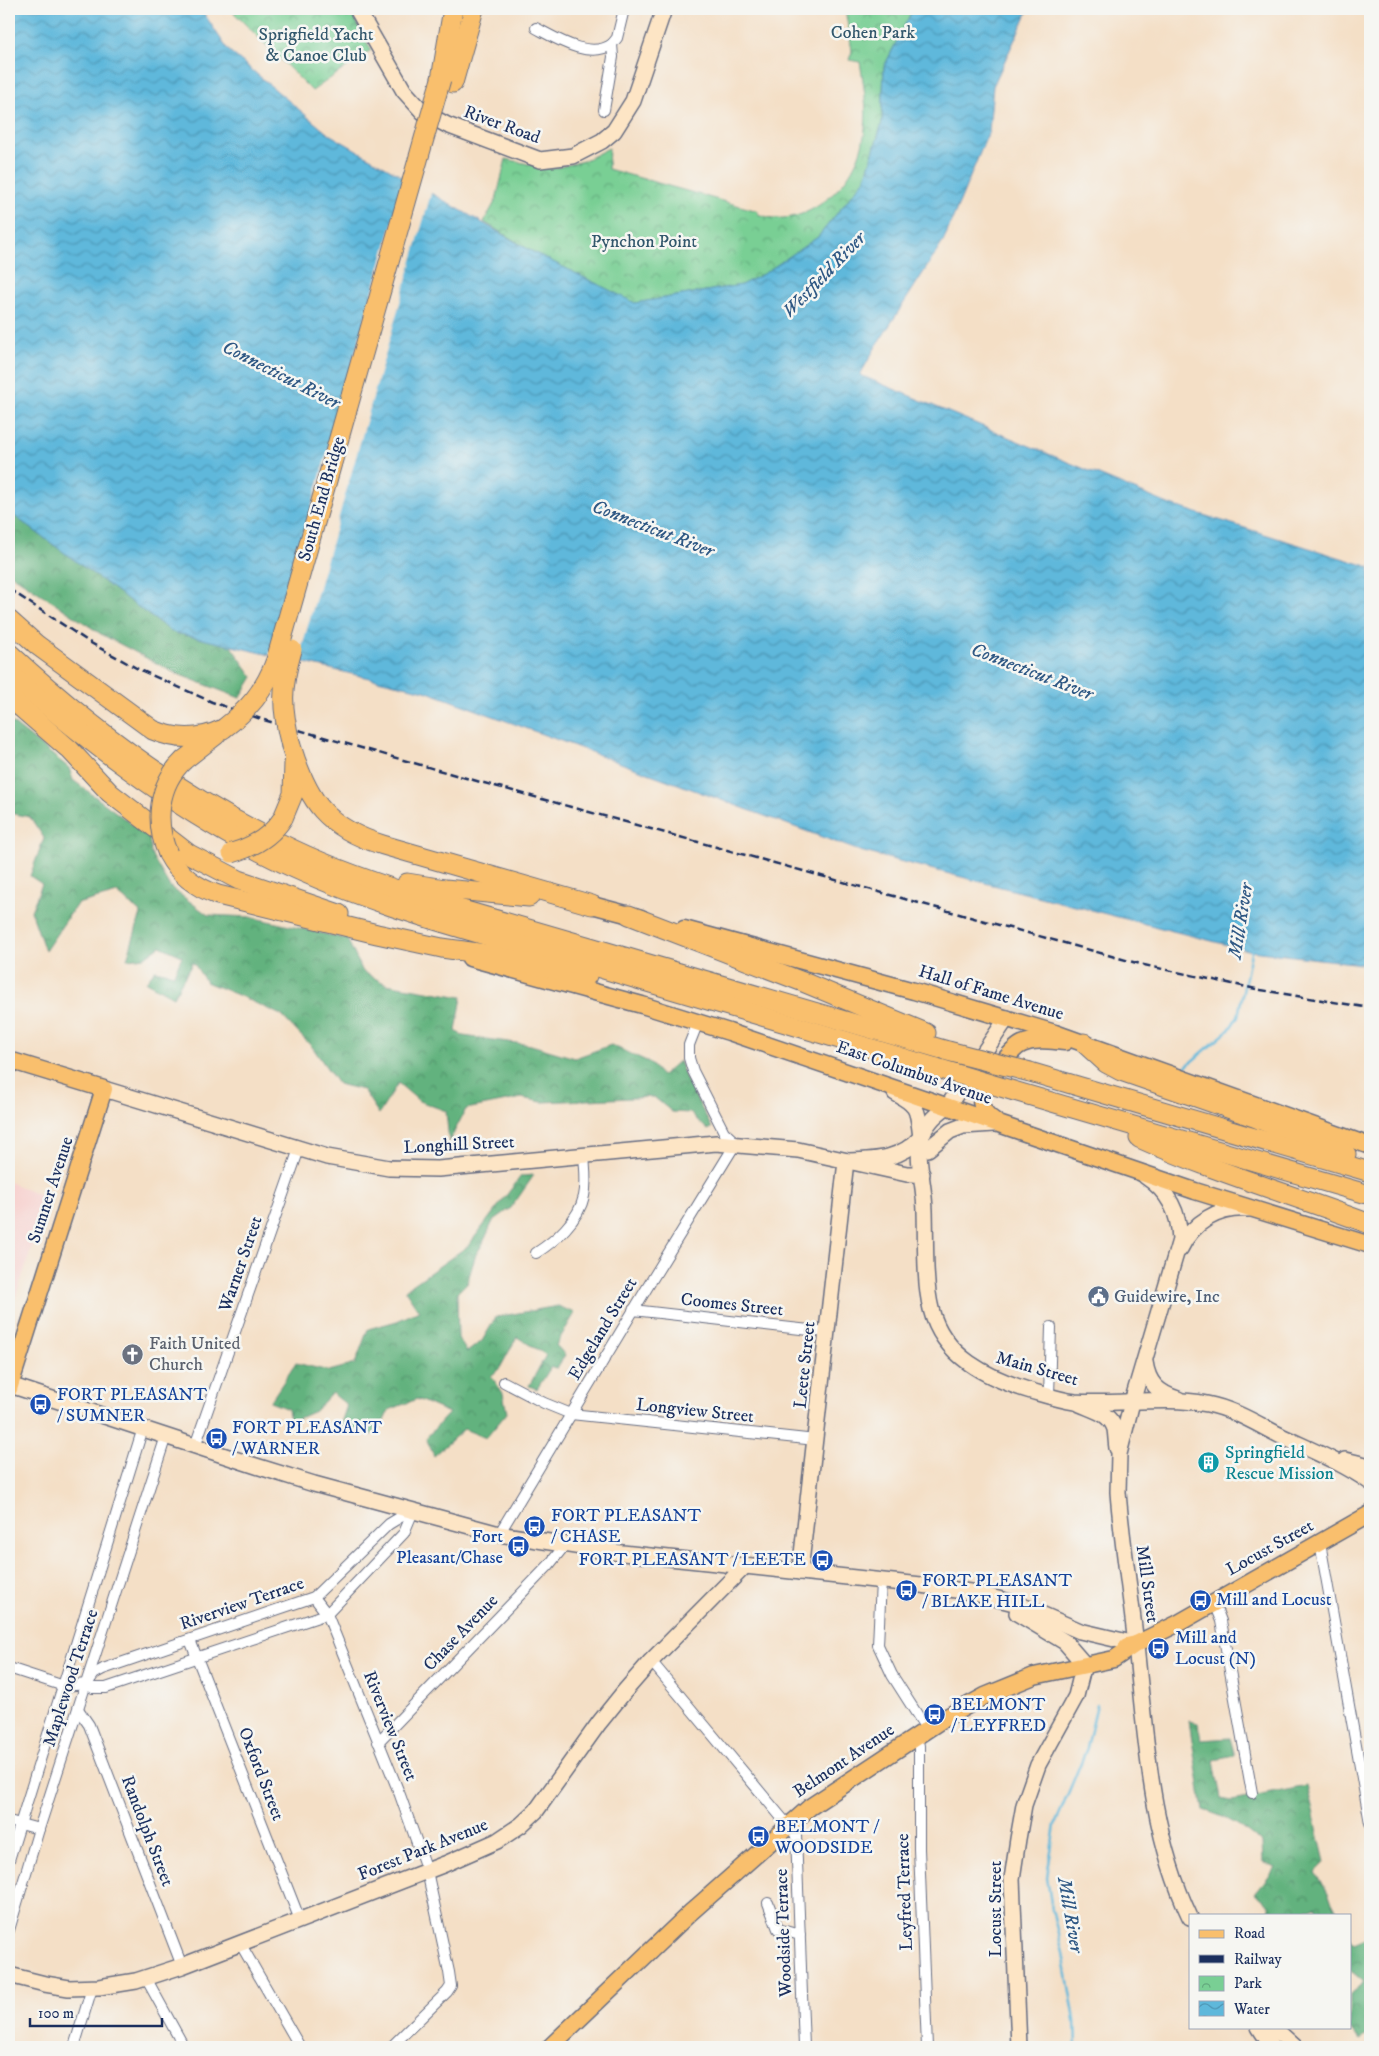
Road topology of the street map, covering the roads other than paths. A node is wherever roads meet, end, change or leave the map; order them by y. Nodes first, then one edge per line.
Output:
1 (357, 9) edge
2 (453, 9) edge
3 (462, 9) edge
4 (474, 9) edge
5 (479, 9) edge
6 (624, 9) edge
7 (664, 9) edge
8 (536, 28) dead end
9 (466, 36) junction
10 (612, 44) junction
11 (447, 81) junction
12 (604, 110) dead end
13 (9, 620) edge
14 (9, 626) edge
15 (37, 644) junction
16 (9, 653) edge
17 (9, 672) edge
18 (9, 697) edge
19 (223, 729) junction
20 (292, 749) junction
21 (170, 847) junction
22 (290, 848) junction
23 (592, 905) junction
24 (629, 916) junction
25 (442, 948) junction
26 (749, 1014) junction
27 (1007, 1018) junction
28 (698, 1022) junction
29 (1084, 1043) junction
30 (951, 1047) junction
31 (9, 1060) edge
32 (875, 1081) junction
33 (104, 1089) junction
34 (948, 1106) junction
35 (1079, 1110) junction
36 (999, 1123) junction
37 (736, 1143) junction
38 (924, 1143) junction
39 (1370, 1146) edge
40 (299, 1148) junction
41 (584, 1156) junction
42 (846, 1161) junction
43 (1370, 1164) edge
44 (1135, 1170) junction
45 (1370, 1172) edge
46 (922, 1174) junction
47 (1370, 1195) edge
48 (1256, 1210) junction
49 (1370, 1224) edge
50 (1370, 1245) edge
51 (536, 1253) dead end
52 (1176, 1257) junction
53 (633, 1310) junction
54 (1051, 1327) dead end
55 (827, 1332) junction
56 (1145, 1360) junction
57 (504, 1382) dead end
58 (10, 1387) edge
59 (1049, 1396) junction
60 (1074, 1402) junction
61 (1132, 1402) junction
62 (1189, 1402) junction
63 (571, 1414) junction
64 (143, 1428) junction
65 (166, 1436) junction
66 (816, 1440) junction
67 (195, 1446) junction
68 (1319, 1453) junction
69 (1118, 1454) junction
70 (1370, 1466) edge
71 (1370, 1482) edge
72 (414, 1509) junction
73 (1370, 1514) edge
74 (499, 1534) junction
75 (1320, 1542) junction
76 (565, 1545) junction
77 (745, 1566) junction
78 (800, 1572) junction
79 (881, 1581) junction
80 (314, 1597) junction
81 (992, 1599) junction
82 (1214, 1603) junction
83 (327, 1614) junction
84 (190, 1640) junction
85 (1136, 1644) junction
86 (198, 1659) junction
87 (651, 1661) junction
88 (1084, 1664) junction
89 (9, 1668) edge
90 (87, 1684) junction
91 (64, 1686) junction
92 (78, 1709) junction
93 (922, 1733) junction
94 (378, 1742) junction
95 (1252, 1793) dead end
96 (9, 1820) edge
97 (1370, 1823) edge
98 (20, 1824) junction
99 (789, 1824) junction
100 (39, 1829) junction
101 (9, 1860) edge
102 (427, 1871) junction
103 (768, 1903) dead end
104 (1189, 1915) edge
105 (300, 1920) junction
106 (9, 1930) edge
107 (800, 1935) junction
108 (240, 1944) junction
109 (182, 1966) junction
110 (9, 1974) edge
111 (146, 1978) junction
112 (92, 1988) junction
113 (1261, 2028) edge
114 (1273, 2028) edge
115 (74, 2047) edge
116 (184, 2047) edge
117 (300, 2047) edge
118 (391, 2047) edge
119 (550, 2047) edge
120 (804, 2047) edge
121 (927, 2047) edge
122 (1019, 2047) edge
123 (1272, 2047) edge
124 (1295, 2047) edge

1 - 7 street, River Road
2 - 11 highway
3 - 11 highway
4 - 9 highway
5 - 9 highway
6 - 10 street
8 - 10 street
9 - 11 highway
10 - 12 street
11 - 19 highway, South End Bridge, bridge
11 - 20 highway, South End Bridge, bridge
13 - 15 highway
14 - 15 highway
15 - 19 highway
16 - 22 highway
17 - 26 highway
18 - 21 highway
19 - 21 highway, South End Bridge, bridge
20 - 21 highway, bridge
20 - 23 highway
21 - 25 highway
22 - 23 highway
22 - 30 highway
23 - 24 main road, Hall of Fame Avenue
24 - 27 main road, Hall of Fame Avenue
24 - 30 highway
25 - 26 highway
25 - 28 main road, East Columbus Avenue
26 - 35 highway, bridge
27 - 29 main road, Hall of Fame Avenue
27 - 34 street, Main Street
28 - 32 main road, East Columbus Avenue
28 - 37 street
29 - 36 main road
29 - 39 main road, Hall of Fame Avenue
29 - 43 highway
30 - 45 highway, bridge
31 - 33 main road, Longhill Street
32 - 34 main road, East Columbus Avenue
32 - 38 street
33 - 40 street, Longhill Street
33 - 58 main road, Sumner Avenue
34 - 36 main road, East Columbus Avenue
34 - 38 street, Main Street
35 - 47 highway
35 - 49 highway
36 - 38 street
36 - 44 main road, East Columbus Avenue
37 - 41 street, Longhill Street
37 - 42 street, Longhill Street
37 - 53 street, Edgeland Street
38 - 42 street
38 - 46 street, Main Street
40 - 41 street, Longhill Street
40 - 67 street, Warner Street
41 - 51 street
42 - 46 street, Longhill Street
42 - 55 street, Leete Street
44 - 48 main road, East Columbus Avenue
44 - 52 street, Mill Street
46 - 59 street, Main Street
48 - 50 main road, East Columbus Avenue
48 - 52 street, Mill Street
52 - 56 street, Mill Street
53 - 55 street, Coomes Street
53 - 63 street, Edgeland Street
54 - 59 street
55 - 66 street, Leete Street
56 - 61 street, Mill Street
56 - 62 street
57 - 63 street, Longview Street
58 - 64 street
59 - 60 street, Main Street
60 - 61 street, Main Street
60 - 69 street
61 - 62 street, Main Street
61 - 69 street, Mill Street
62 - 68 street, Main Street
63 - 66 street, Longview Street
63 - 74 street, Edgeland Street
64 - 65 street
64 - 91 street, Maplewood Terrace
65 - 67 street
65 - 90 street, Maplewood Terrace
66 - 78 street, Leete Street
67 - 72 street
68 - 70 street, Main Street
68 - 71 street, Main Street
69 - 85 street, Mill Street
72 - 74 street
72 - 80 street, Riverview Terrace
72 - 83 street
73 - 75 main road, Locust Street
74 - 76 street
75 - 82 main road, Locust Street
75 - 97 street
76 - 77 street
76 - 94 street, Chase Avenue
77 - 78 street
77 - 87 street, Forest Park Avenue
78 - 79 street
79 - 81 street
79 - 93 street
80 - 83 street, Riverview Street
80 - 84 street, Riverview Terrace
81 - 85 street
81 - 88 street
82 - 85 main road, Locust Street
82 - 95 street
83 - 86 street
83 - 94 street, Riverview Street
84 - 86 street, Oxford Street
84 - 90 street, Riverview Terrace
85 - 88 main road, Locust Street
85 - 104 street, Mill Street
86 - 90 street
86 - 105 street, Oxford Street
87 - 99 street, Woodside Terrace
87 - 102 street, Forest Park Avenue
88 - 93 main road, Belmont Avenue
88 - 122 street, Locust Street
89 - 91 street
90 - 91 street
90 - 92 street, Maplewood Terrace
91 - 98 street, Maplewood Terrace
92 - 100 street, Maplewood Terrace
92 - 109 street, Randolph Street
93 - 99 main road, Belmont Avenue
93 - 121 street, Leyfred Terrace
94 - 102 street, Riverview Street
96 - 98 street
98 - 100 street
98 - 101 street, Maplewood Terrace
99 - 107 street, Woodside Terrace
99 - 119 main road, Belmont Avenue
100 - 106 street, Maplewood Terrace
102 - 105 street, Forest Park Avenue
102 - 118 street, Riverview Street
103 - 107 street
105 - 108 street, Forest Park Avenue
107 - 120 street, Woodside Terrace
108 - 109 street, Forest Park Avenue
108 - 117 street
109 - 111 street, Forest Park Avenue
110 - 112 street, Forest Park Avenue
111 - 112 street, Forest Park Avenue
111 - 116 street
112 - 115 street
113 - 123 street
114 - 124 street

